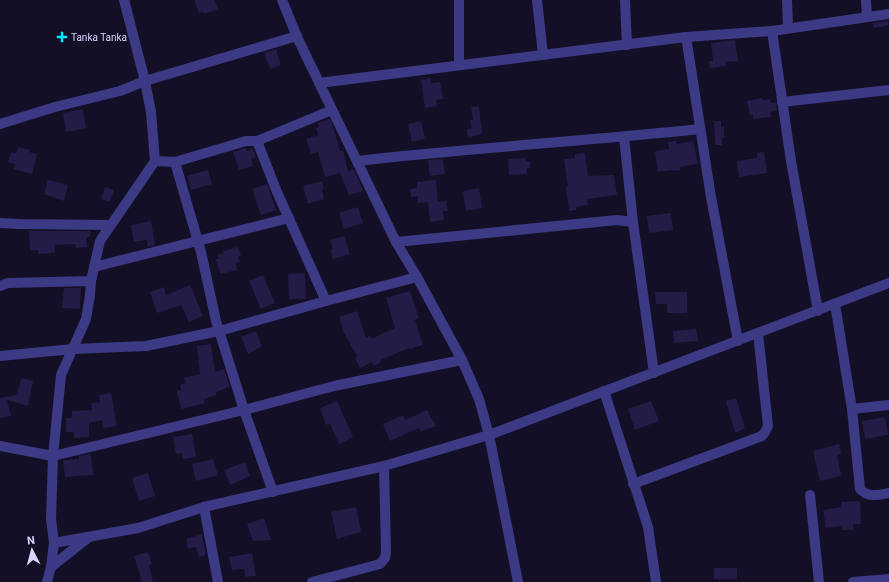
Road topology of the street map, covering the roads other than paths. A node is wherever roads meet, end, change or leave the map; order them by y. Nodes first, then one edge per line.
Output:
1 (124, 0) edge
2 (282, 0) edge
3 (458, 0) edge
4 (537, 0) edge
5 (625, 0) edge
6 (787, 0) edge
7 (866, 0) edge
8 (889, 14) edge
9 (867, 17) junction
10 (788, 28) junction
11 (772, 31) junction
12 (297, 36) junction
13 (686, 37) junction
14 (627, 45) junction
15 (543, 55) junction
16 (459, 65) junction
17 (145, 81) junction
18 (319, 83) junction
19 (889, 90) edge
20 (782, 102) junction
21 (332, 110) junction
22 (0, 124) edge
23 (700, 129) junction
24 (624, 137) junction
25 (256, 140) junction
26 (155, 160) junction
27 (357, 161) junction
28 (175, 162) junction
29 (289, 218) junction
30 (632, 222) junction
31 (0, 223) edge
32 (109, 225) junction
33 (197, 240) junction
34 (396, 242) junction
35 (94, 267) junction
36 (417, 277) junction
37 (90, 281) junction
38 (889, 284) edge
39 (0, 286) edge
40 (326, 301) junction
41 (835, 304) junction
42 (818, 311) junction
43 (219, 331) junction
44 (758, 333) junction
45 (738, 341) junction
46 (73, 349) junction
47 (0, 356) edge
48 (462, 360) junction
49 (654, 373) junction
50 (604, 391) junction
51 (889, 405) edge
52 (852, 409) junction
53 (244, 410) junction
54 (489, 435) junction
55 (0, 446) edge
56 (53, 456) junction
57 (384, 466) junction
58 (633, 484) junction
59 (273, 492) junction
60 (889, 493) edge
61 (810, 495) dead end
62 (204, 507) junction
63 (90, 536) junction
64 (54, 543) junction
65 (51, 567) junction
66 (889, 579) edge
67 (47, 582) edge
68 (218, 582) edge
69 (312, 582) edge
70 (518, 582) edge
71 (656, 582) edge
72 (819, 582) edge
73 (853, 582) edge

1 - 17 street
2 - 12 street
3 - 16 street
4 - 15 street
5 - 14 street
6 - 10 street
7 - 9 street
8 - 9 street
9 - 10 street
10 - 11 street
11 - 13 street
11 - 20 street
12 - 17 street
12 - 18 street
13 - 14 street
13 - 23 street
14 - 15 street
15 - 16 street
16 - 18 street
17 - 22 street
17 - 26 street
18 - 21 street
19 - 20 street
20 - 42 street
21 - 25 street
21 - 27 street
23 - 24 street
23 - 45 street
24 - 27 street
24 - 30 street
25 - 28 street
25 - 29 street
26 - 28 street
26 - 32 street
27 - 34 street
28 - 33 street
29 - 33 street
29 - 40 street
30 - 34 street
30 - 49 street
31 - 32 street
32 - 35 street
33 - 35 street
33 - 43 street
34 - 36 street
35 - 37 street
36 - 40 street
36 - 48 street
37 - 39 street
37 - 46 street
38 - 41 street
40 - 43 street
41 - 42 street
41 - 52 street
42 - 44 street
43 - 46 street
43 - 53 street
44 - 45 street
44 - 58 street
45 - 49 street
46 - 47 street
46 - 56 street
48 - 53 street
48 - 54 street
49 - 50 street
50 - 54 street
50 - 58 street
51 - 52 street
52 - 60 street
53 - 56 street
53 - 59 street
54 - 57 street
54 - 70 street
55 - 56 street
56 - 64 street
57 - 59 street
57 - 69 street
58 - 71 street
59 - 62 street
61 - 72 street
62 - 63 street
62 - 68 street
63 - 64 street
63 - 65 street
64 - 65 street
65 - 67 street
66 - 73 street

